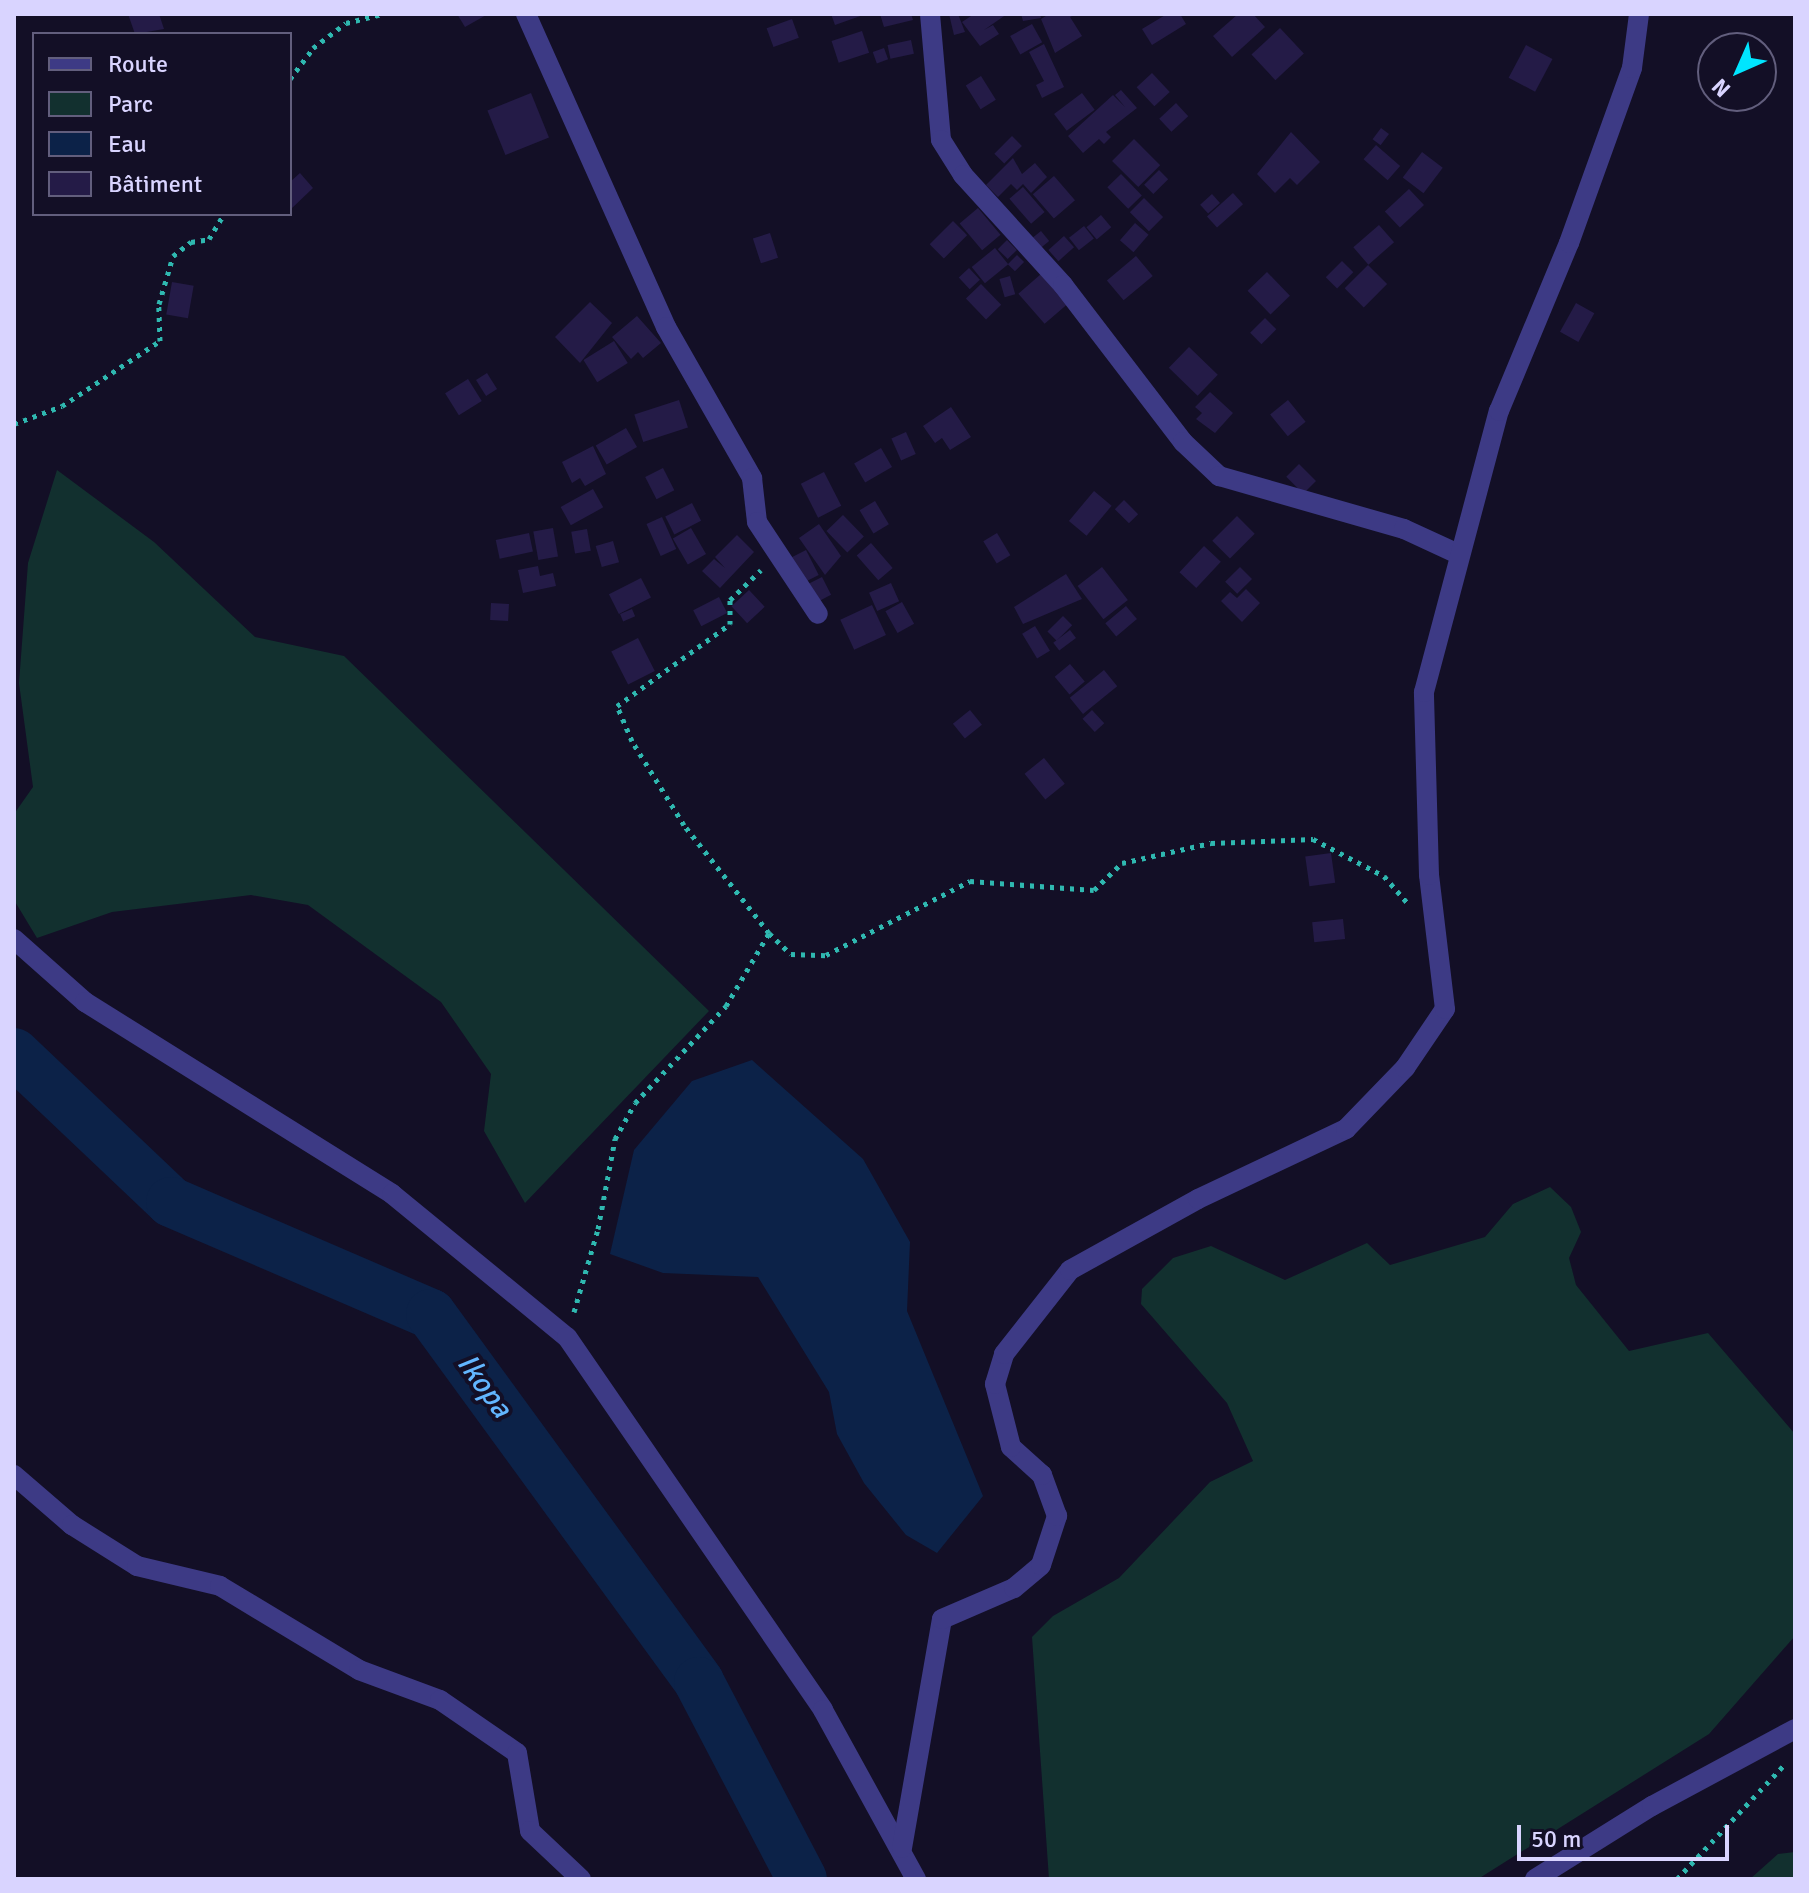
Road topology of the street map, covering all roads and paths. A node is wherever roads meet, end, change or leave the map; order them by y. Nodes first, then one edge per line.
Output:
1 (382, 14) edge
2 (526, 14) edge
3 (930, 14) edge
4 (1639, 14) edge
5 (292, 76) edge
6 (223, 216) edge
7 (14, 424) edge
8 (1458, 554) junction
9 (780, 556) junction
10 (818, 614) dead end
11 (769, 933) junction
12 (1436, 937) junction
13 (14, 939) edge
14 (567, 1337) junction
15 (14, 1475) edge
16 (1795, 1729) edge
17 (1795, 1755) edge
18 (902, 1848) junction
19 (581, 1879) edge
20 (916, 1879) edge
21 (1535, 1879) edge
22 (1677, 1879) edge

1 - 5 path
2 - 9 street
3 - 8 street
4 - 8 street
6 - 7 path
8 - 12 street
9 - 10 street
9 - 11 path
11 - 12 path
11 - 14 path
12 - 18 street
13 - 14 street
14 - 18 street
15 - 19 street
16 - 21 street
17 - 22 path
18 - 20 street

